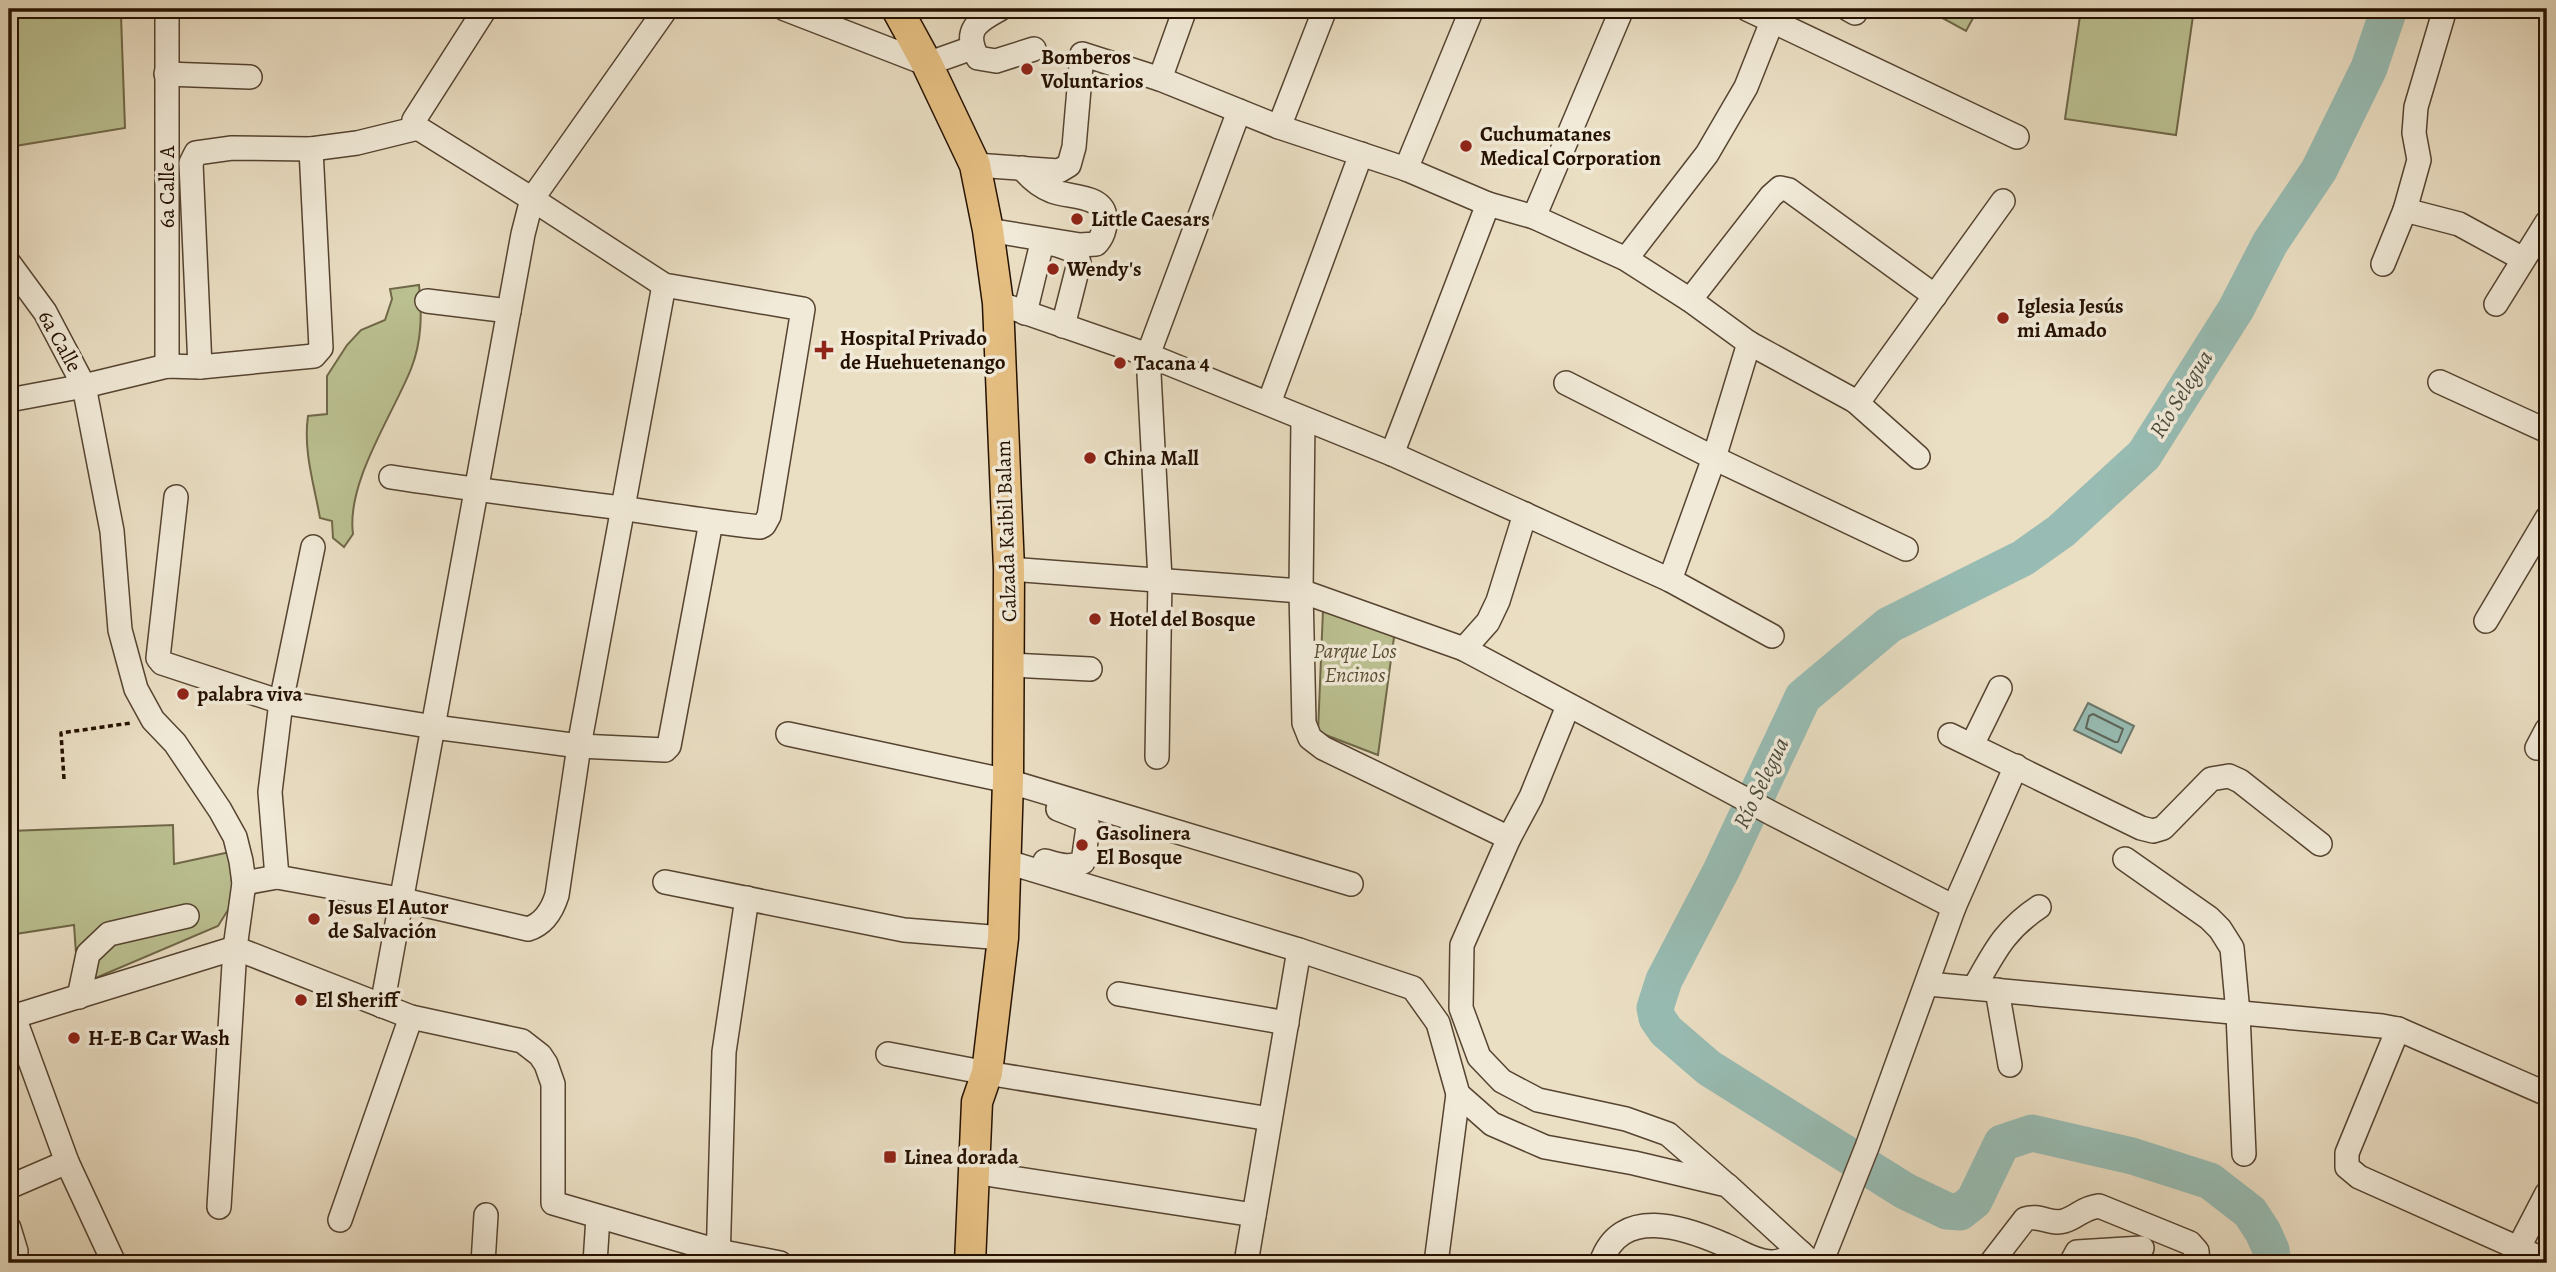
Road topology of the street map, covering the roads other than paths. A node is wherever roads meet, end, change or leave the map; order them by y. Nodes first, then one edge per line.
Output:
1 (167, 9) edge
2 (485, 9) edge
3 (666, 9) edge
4 (897, 9) edge
5 (1000, 9) edge
6 (1185, 9) edge
7 (1325, 9) edge
8 (1472, 9) edge
9 (1622, 9) edge
10 (1747, 9) edge
11 (1848, 9) edge
12 (1857, 9) edge
13 (2445, 9) edge
14 (799, 11) edge
15 (1773, 19) junction
16 (972, 48) junction
17 (1034, 49) dead end
18 (927, 64) junction
19 (166, 74) junction
20 (250, 77) dead end
21 (1160, 79) junction
22 (1238, 111) junction
23 (1279, 127) junction
24 (418, 128) junction
25 (2017, 136) dead end
26 (311, 149) junction
27 (1362, 154) junction
28 (975, 165) junction
29 (1022, 168) junction
30 (1406, 169) junction
31 (533, 199) junction
32 (2003, 201) dead end
33 (1488, 204) junction
34 (2405, 210) junction
35 (1534, 217) junction
36 (2547, 222) edge
37 (988, 230) junction
38 (1626, 259) junction
39 (2523, 259) junction
40 (9, 263) edge
41 (2383, 264) dead end
42 (664, 285) junction
43 (20, 295) edge
44 (1935, 296) junction
45 (1690, 300) junction
46 (428, 301) dead end
47 (2496, 304) dead end
48 (1011, 308) junction
49 (509, 311) junction
50 (1063, 326) junction
51 (1749, 343) junction
52 (1148, 355) junction
53 (167, 366) junction
54 (201, 366) junction
55 (2440, 382) dead end
56 (1566, 383) dead end
57 (85, 386) junction
58 (9, 400) edge
59 (1855, 401) junction
60 (1269, 403) junction
61 (1303, 419) junction
62 (2547, 432) edge
63 (1392, 454) junction
64 (1918, 457) dead end
65 (1714, 458) junction
66 (391, 477) dead end
67 (475, 491) junction
68 (176, 497) dead end
69 (621, 508) junction
70 (1525, 514) junction
71 (2547, 518) edge
72 (711, 522) junction
73 (313, 547) dead end
74 (1906, 549) dead end
75 (1009, 569) junction
76 (1160, 579) junction
77 (1670, 580) junction
78 (1301, 591) junction
79 (2486, 621) dead end
80 (1772, 636) dead end
81 (1464, 649) junction
82 (1009, 665) junction
83 (1090, 669) dead end
84 (2000, 688) dead end
85 (281, 702) junction
86 (1568, 706) junction
87 (434, 727) junction
88 (788, 734) dead end
89 (1950, 735) dead end
90 (1972, 745) junction
91 (579, 746) junction
92 (1157, 757) dead end
93 (2016, 766) junction
94 (1008, 788) junction
95 (1060, 803) junction
96 (1508, 838) junction
97 (2320, 845) dead end
98 (1004, 854) junction
99 (2125, 859) dead end
100 (277, 877) junction
101 (665, 882) dead end
102 (244, 883) junction
103 (1351, 884) dead end
104 (747, 898) junction
105 (400, 899) junction
106 (1955, 907) junction
107 (2039, 907) dead end
108 (187, 916) dead end
109 (1003, 938) junction
110 (235, 948) junction
111 (1299, 950) junction
112 (1928, 984) junction
113 (1985, 989) junction
114 (1119, 995) dead end
115 (79, 996) junction
116 (382, 1006) junction
117 (2238, 1013) junction
118 (411, 1017) junction
119 (12, 1018) edge
120 (1287, 1023) junction
121 (2398, 1029) junction
122 (888, 1054) dead end
123 (2010, 1065) dead end
124 (987, 1073) junction
125 (1458, 1094) junction
126 (2547, 1094) edge
127 (1270, 1119) junction
128 (2244, 1154) dead end
129 (67, 1162) junction
130 (992, 1175) junction
131 (1727, 1185) junction
132 (9, 1187) edge
133 (2547, 1193) edge
134 (219, 1207) dead end
135 (486, 1215) dead end
136 (1254, 1215) junction
137 (597, 1217) junction
138 (340, 1220) dead end
139 (9, 1227) edge
140 (2143, 1246) edge
141 (2519, 1247) junction
142 (718, 1257) edge
143 (1811, 1260) edge
144 (2547, 1261) edge
145 (15, 1263) edge
146 (114, 1263) edge
147 (482, 1263) edge
148 (595, 1263) edge
149 (780, 1263) edge
150 (970, 1263) edge
151 (989, 1263) edge
152 (1246, 1263) edge
153 (1436, 1263) edge
154 (1601, 1263) edge
155 (1991, 1263) edge
156 (2071, 1263) edge
157 (2198, 1263) edge

1 - 19 street, 6a Calle A
2 - 24 street
3 - 31 street
4 - 18 main road, Calzada Kaibil Balam
5 - 16 street
6 - 21 street
7 - 23 street
8 - 30 street
9 - 35 street
10 - 15 street
11 - 12 street
13 - 34 street
14 - 18 street
15 - 25 street
15 - 38 street
16 - 17 street
16 - 18 street
18 - 28 main road, Calzada Kaibil Balam
19 - 20 street
19 - 53 street, 6a Calle A
21 - 22 street
21 - 29 street
22 - 23 street
22 - 52 street
23 - 27 street
24 - 26 street
24 - 31 street
26 - 54 street
26 - 54 street
27 - 30 street
27 - 60 street
28 - 29 street
28 - 37 main road, Calzada Kaibil Balam
29 - 37 street
30 - 33 street
31 - 42 street
31 - 49 street
32 - 44 street
33 - 35 street
33 - 63 street
34 - 39 street
34 - 41 street
35 - 38 street
36 - 39 street
37 - 48 main road, Calzada Kaibil Balam
38 - 45 street
39 - 47 street
40 - 43 street, 6a Calle
42 - 69 street
42 - 72 street
43 - 57 street, 6a Calle
44 - 45 street
44 - 59 street
45 - 51 street
46 - 49 street
48 - 50 street
48 - 50 street
48 - 75 main road, Calzada Kaibil Balam
49 - 67 street
50 - 52 street
51 - 59 street
51 - 65 street
52 - 60 street
52 - 76 street
53 - 54 street
53 - 57 street
55 - 62 street
56 - 65 street
57 - 58 street
57 - 102 street, 6a Calle
59 - 64 street
60 - 61 street
61 - 63 street
61 - 78 street
63 - 70 street
65 - 74 street
65 - 77 street
66 - 67 street
67 - 69 street
67 - 87 street
68 - 85 street
69 - 72 street
69 - 91 street
70 - 77 street
70 - 81 street
71 - 79 street
72 - 91 street
73 - 85 street
75 - 76 street
75 - 82 main road, Calzada Kaibil Balam
76 - 78 street
76 - 92 street
77 - 80 street
78 - 81 street
78 - 96 street
81 - 86 street
82 - 83 street
82 - 94 main road, Calzada Kaibil Balam
84 - 90 street
85 - 87 street
85 - 100 street
86 - 96 street
86 - 106 street
87 - 91 street
87 - 105 street
88 - 94 street
89 - 90 street
90 - 93 street
91 - 105 street
93 - 97 street
93 - 106 street
94 - 95 street
94 - 98 main road, Calzada Kaibil Balam
95 - 98 street
95 - 103 street
96 - 131 street
98 - 109 main road, Calzada Kaibil Balam
98 - 111 street
99 - 117 street
100 - 102 street
100 - 105 street
101 - 104 street
102 - 110 street, 6a Calle
104 - 109 street
104 - 142 street
105 - 116 street
106 - 112 street
107 - 113 street
108 - 115 street
109 - 124 main road, Calzada Kaibil Balam
110 - 115 street
110 - 116 street
110 - 134 street, 6a Calle
111 - 120 street
111 - 125 street
112 - 113 street
112 - 143 street
113 - 117 street
113 - 123 street
114 - 120 street
115 - 119 street
116 - 118 street
117 - 121 street
117 - 128 street
118 - 137 street
118 - 138 street
119 - 129 street
120 - 127 street
121 - 126 street
121 - 141 street
122 - 124 street
124 - 127 street
124 - 130 main road, Calzada Kaibil Balam
124 - 150 main road, Calzada Kaibil Balam
125 - 131 street
125 - 153 street
127 - 136 street
129 - 132 street
129 - 146 street
130 - 136 street
130 - 151 main road, Calzada Kaibil Balam
131 - 143 street
133 - 141 street
135 - 147 street
136 - 152 street
137 - 142 street
137 - 148 street
139 - 145 street
140 - 155 street
140 - 156 street
140 - 157 street
141 - 144 street
142 - 149 street
143 - 154 street

